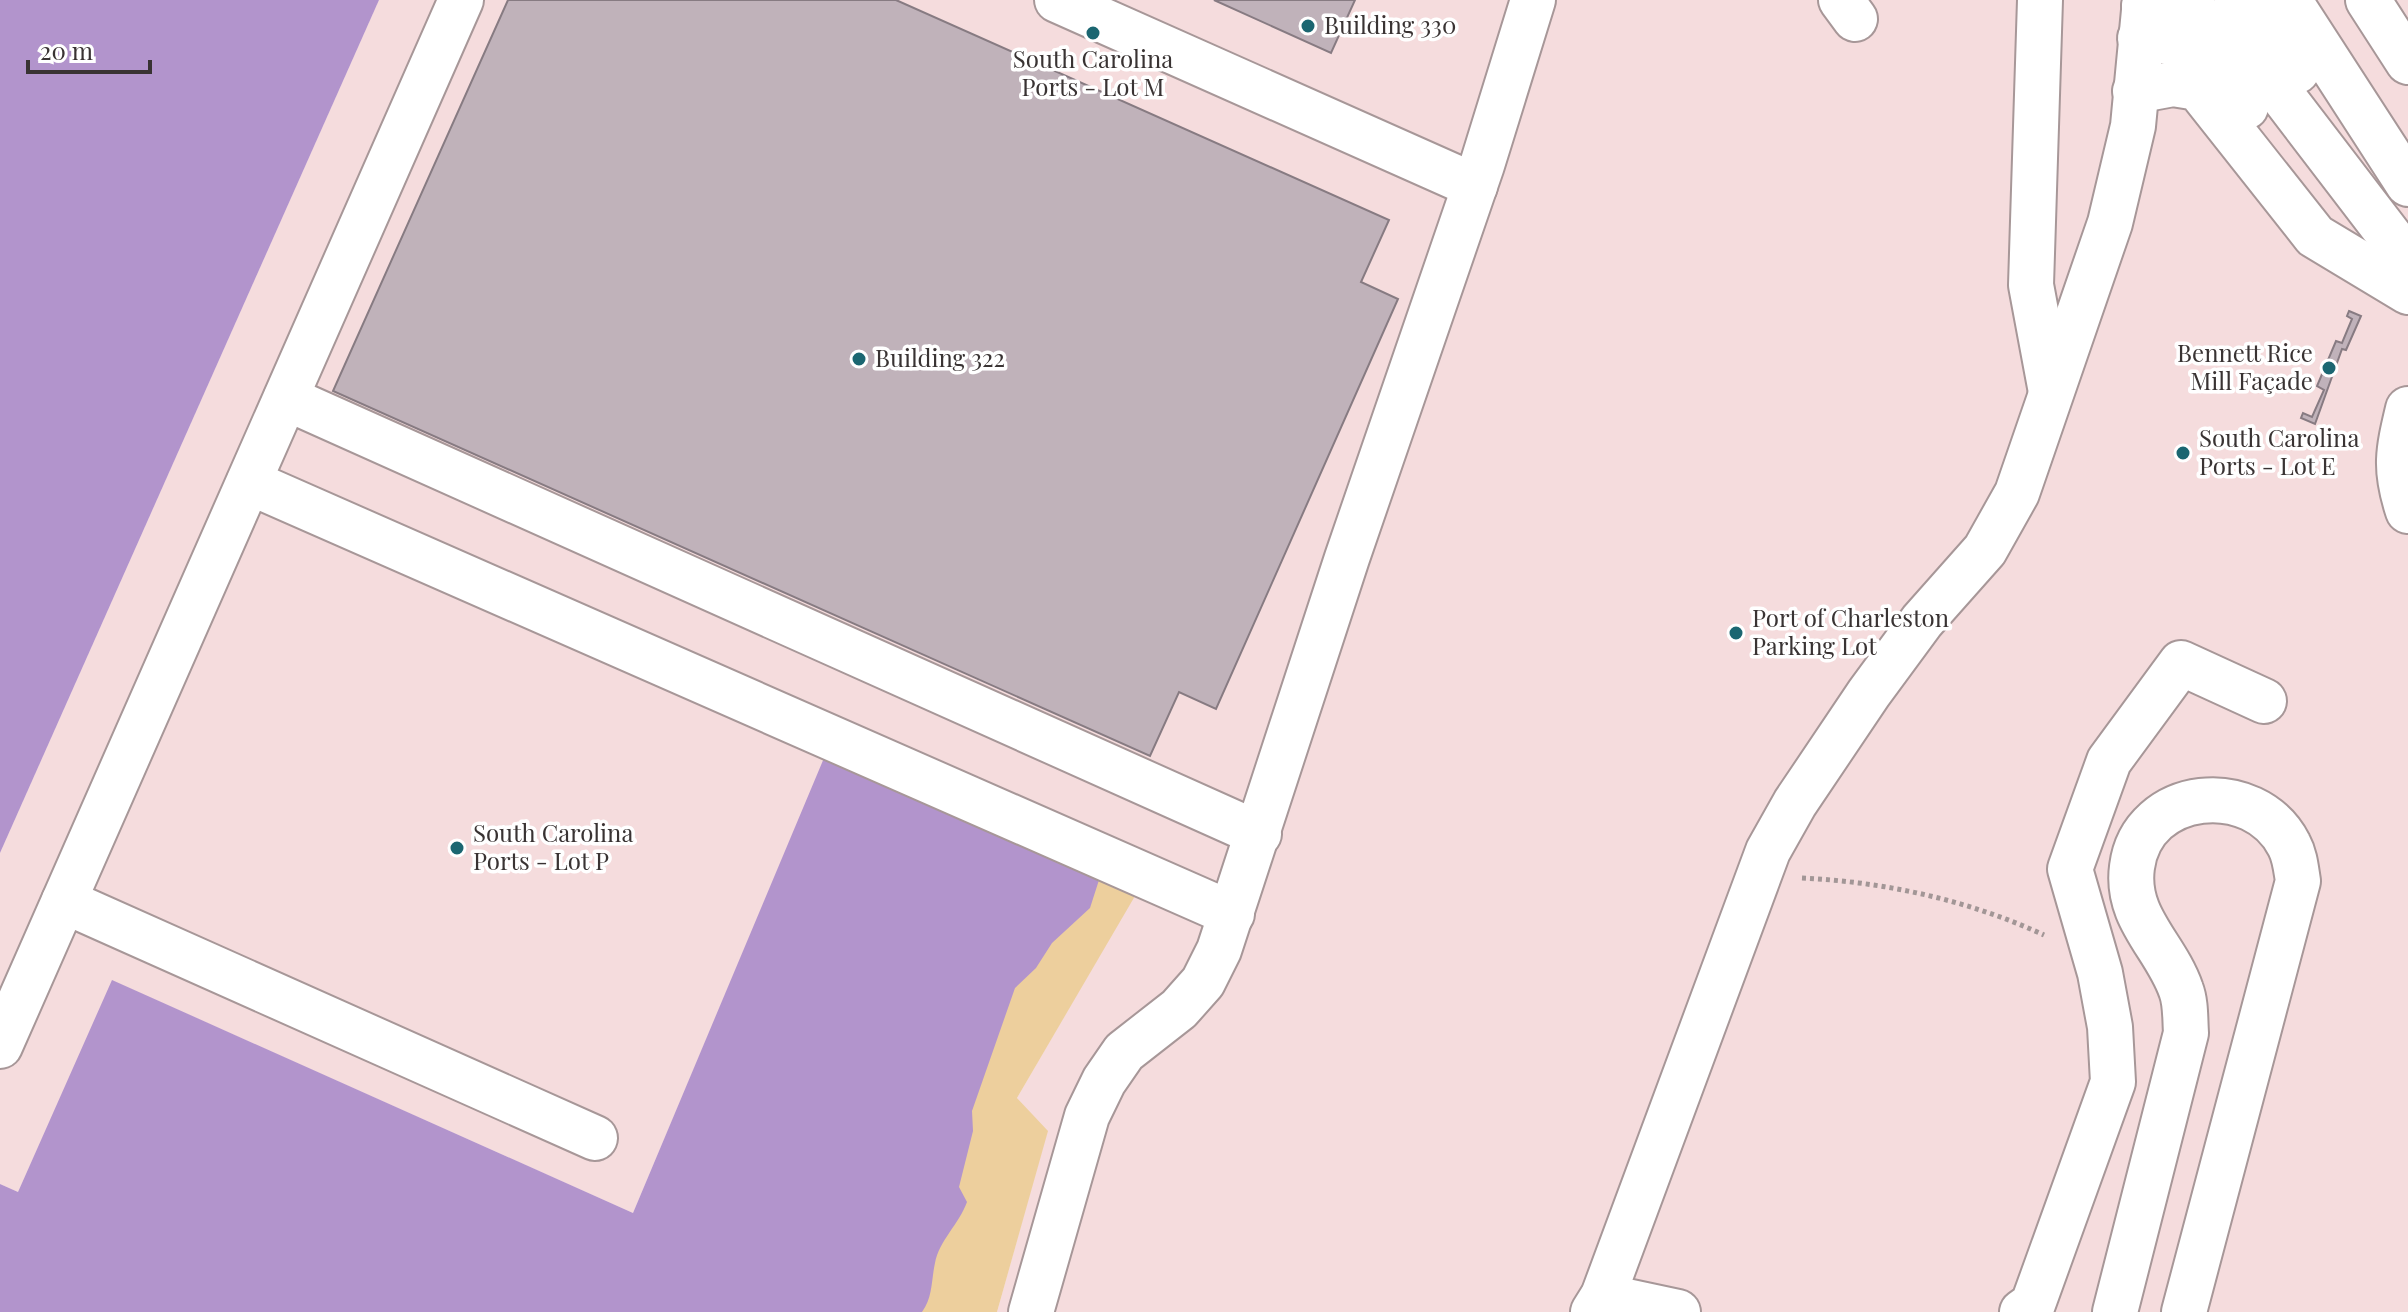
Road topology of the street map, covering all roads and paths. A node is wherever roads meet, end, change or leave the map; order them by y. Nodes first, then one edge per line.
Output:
1 (461, 0) edge
2 (1057, 0) edge
3 (1533, 0) edge
4 (2040, 0) edge
5 (2237, 0) edge
6 (2289, 0) edge
7 (2317, 0) edge
8 (2368, 0) edge
9 (2143, 15) edge
10 (2408, 62) edge
11 (2135, 91) junction
12 (2408, 138) edge
13 (2408, 184) edge
14 (1475, 186) junction
15 (2408, 225) edge
16 (2408, 260) edge
17 (2365, 266) junction
18 (2408, 292) edge
19 (2051, 394) junction
20 (286, 398) junction
21 (2408, 409) edge
22 (249, 482) junction
23 (2408, 511) edge
24 (2264, 701) dead end
25 (1259, 834) junction
26 (1759, 875) junction
27 (64, 901) junction
28 (1232, 914) junction
29 (2048, 937) dead end
30 (0, 1046) edge
31 (595, 1138) dead end
32 (1598, 1304) edge
33 (1031, 1312) edge
34 (1678, 1312) edge
35 (2022, 1312) edge
36 (2115, 1312) edge
37 (2184, 1312) edge

1 - 20 lane
2 - 14 lane
3 - 14 lane
4 - 19 lane
5 - 15 lane
6 - 13 lane
7 - 12 lane
8 - 10 lane
9 - 11 lane
9 - 16 lane
9 - 17 lane
11 - 17 lane
11 - 19 lane
14 - 25 lane
17 - 18 lane
19 - 26 lane
20 - 22 lane
20 - 25 lane
21 - 23 lane
22 - 27 lane
22 - 28 lane
24 - 35 lane
25 - 28 lane
26 - 29 path
26 - 32 lane
27 - 30 lane
27 - 31 lane
28 - 33 lane
32 - 34 lane
36 - 37 lane

